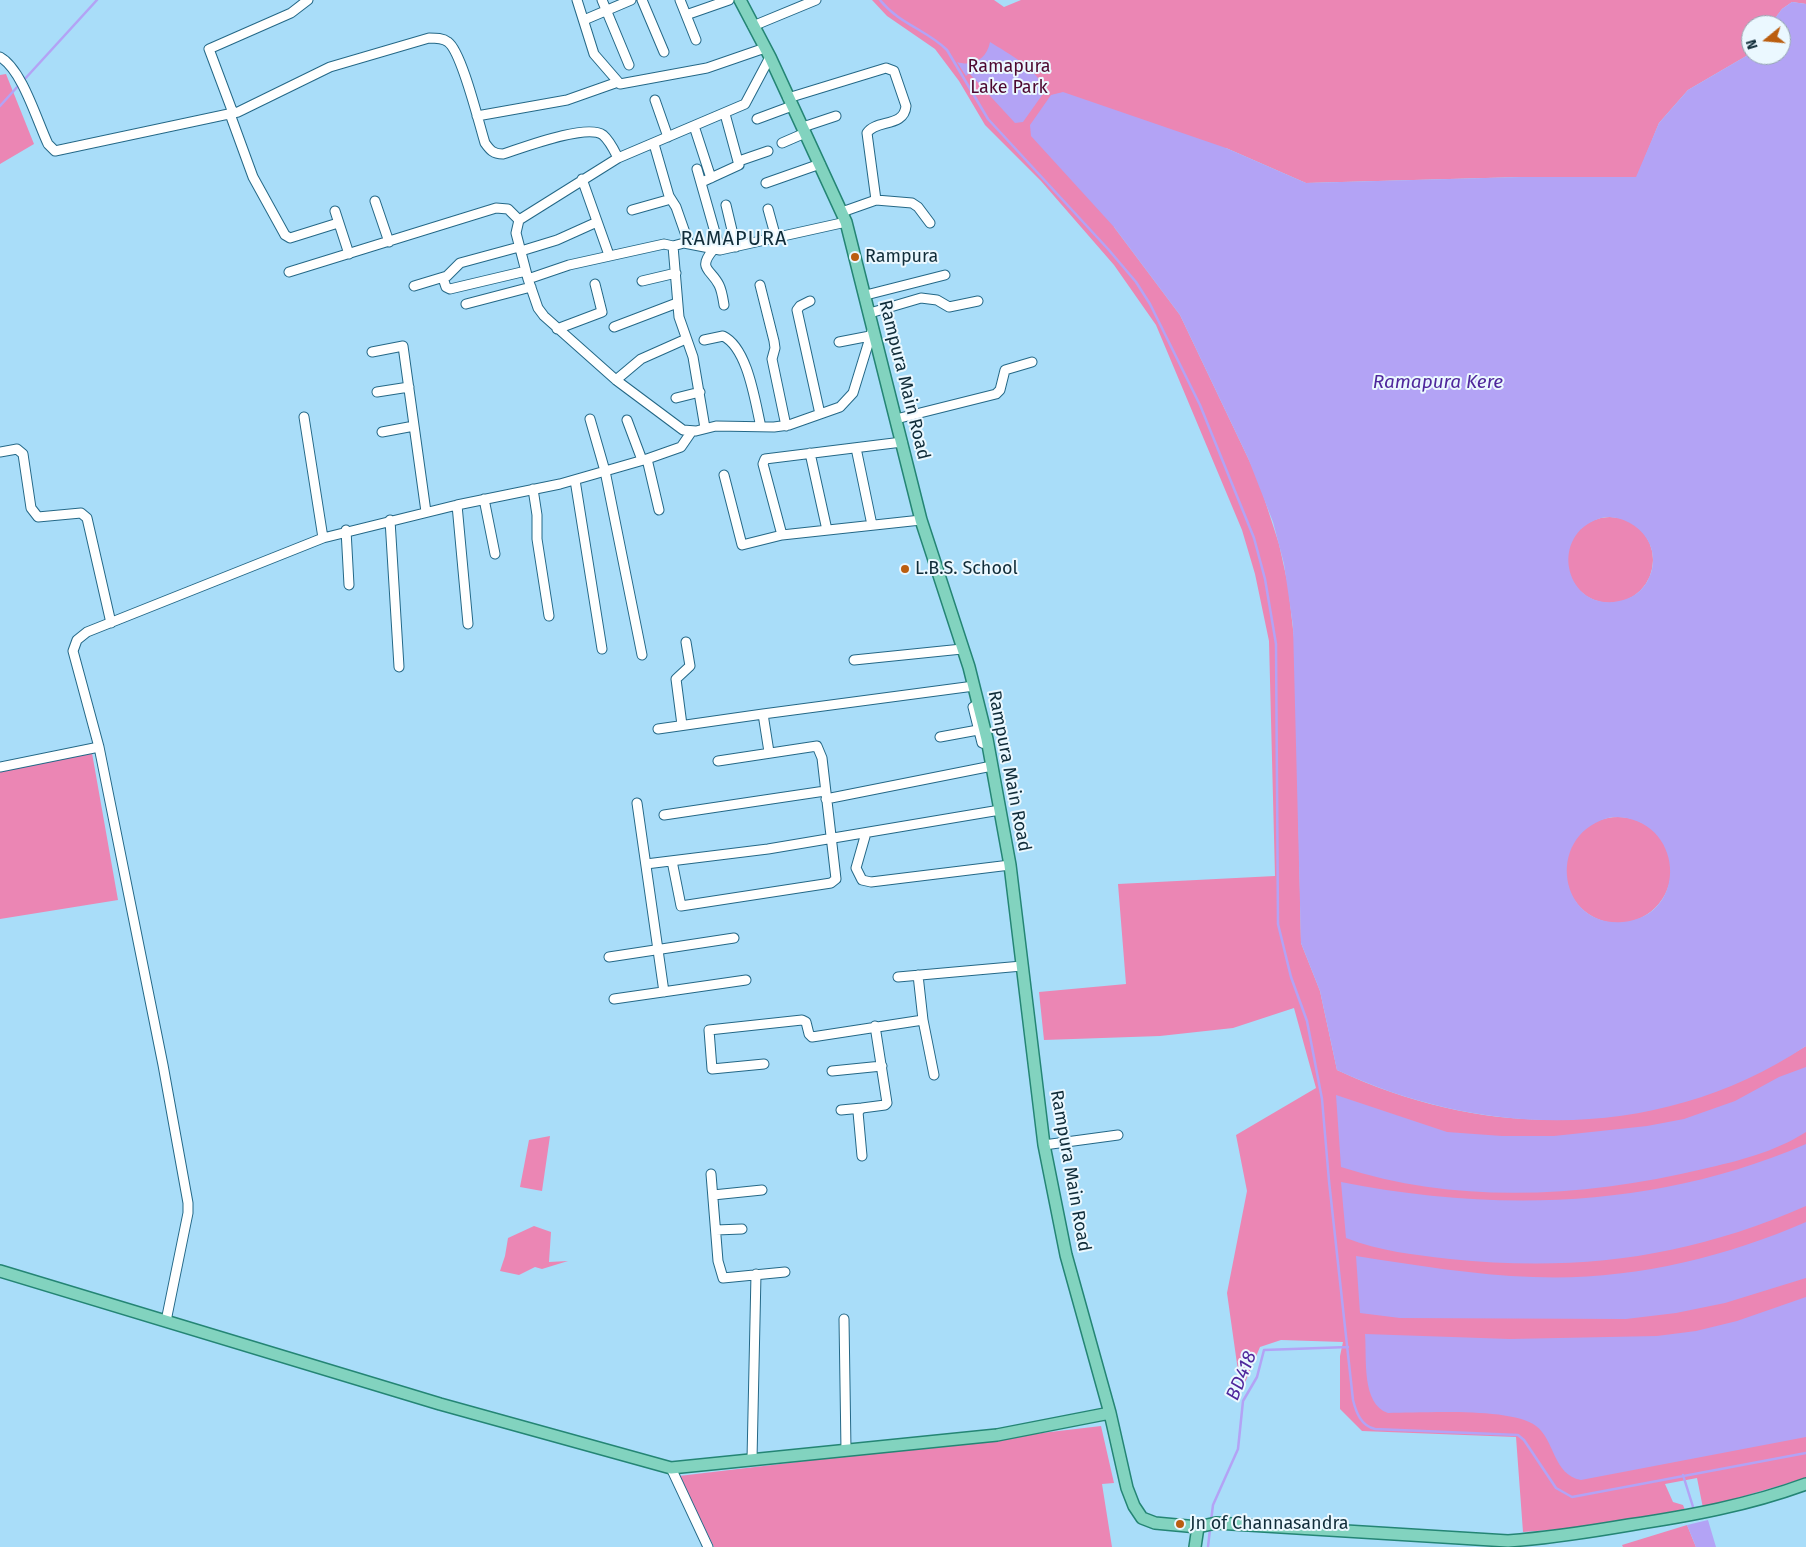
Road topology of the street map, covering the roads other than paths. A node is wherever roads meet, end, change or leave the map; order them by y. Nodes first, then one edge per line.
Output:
1 (308, 0) edge
2 (577, 0) edge
3 (602, 0) edge
4 (631, 0) edge
5 (642, 0) edge
6 (680, 0) edge
7 (729, 0) edge
8 (740, 0) edge
9 (816, 0) edge
10 (606, 10) junction
11 (686, 15) junction
12 (584, 20) junction
13 (753, 26) junction
14 (696, 40) dead end
15 (664, 52) dead end
16 (767, 52) junction
17 (0, 57) edge
18 (10, 64) junction
19 (0, 65) edge
20 (629, 65) dead end
21 (618, 82) junction
22 (655, 100) dead end
23 (790, 102) junction
24 (231, 113) junction
25 (725, 114) junction
26 (477, 116) junction
27 (836, 116) dead end
28 (757, 119) dead end
29 (694, 126) junction
30 (804, 130) junction
31 (668, 137) junction
32 (782, 143) dead end
33 (654, 144) junction
34 (768, 151) dead end
35 (618, 158) junction
36 (739, 161) junction
37 (820, 164) junction
38 (697, 169) dead end
39 (582, 179) junction
40 (706, 180) junction
41 (766, 183) dead end
42 (671, 199) junction
43 (876, 200) junction
44 (375, 201) dead end
45 (726, 205) dead end
46 (768, 209) dead end
47 (632, 210) dead end
48 (335, 211) dead end
49 (844, 217) junction
50 (519, 220) junction
51 (597, 222) junction
52 (338, 223) junction
53 (930, 223) dead end
54 (776, 238) junction
55 (389, 242) junction
56 (689, 244) junction
57 (673, 246) junction
58 (736, 247) junction
59 (520, 249) junction
60 (717, 250) junction
61 (349, 254) junction
62 (609, 255) junction
63 (290, 272) dead end
64 (676, 272) junction
65 (945, 275) dead end
66 (443, 278) junction
67 (528, 279) junction
68 (642, 281) dead end
69 (595, 284) dead end
70 (760, 285) dead end
71 (414, 286) dead end
72 (866, 296) junction
73 (978, 300) dead end
74 (810, 301) dead end
75 (677, 303) junction
76 (466, 304) dead end
77 (724, 305) dead end
78 (870, 313) junction
79 (614, 327) dead end
80 (557, 329) junction
81 (872, 330) junction
82 (686, 339) junction
83 (704, 340) dead end
84 (839, 342) dead end
85 (372, 352) dead end
86 (1032, 362) dead end
87 (616, 380) junction
88 (409, 387) junction
89 (378, 392) dead end
90 (700, 392) junction
91 (676, 398) dead end
92 (820, 414) junction
93 (304, 417) dead end
94 (590, 419) dead end
95 (896, 419) junction
96 (627, 420) dead end
97 (414, 426) junction
98 (786, 426) junction
99 (761, 427) junction
100 (705, 428) junction
101 (692, 431) junction
102 (382, 432) dead end
103 (902, 442) junction
104 (856, 448) junction
105 (0, 452) edge
106 (810, 453) junction
107 (644, 460) junction
108 (605, 471) junction
109 (724, 475) dead end
110 (575, 480) junction
111 (533, 489) junction
112 (484, 499) junction
113 (457, 505) junction
114 (659, 510) dead end
115 (426, 512) junction
116 (390, 520) junction
117 (921, 520) junction
118 (872, 525) junction
119 (346, 530) junction
120 (827, 530) junction
121 (782, 534) junction
122 (323, 538) junction
123 (495, 554) dead end
124 (349, 584) dead end
125 (549, 616) dead end
126 (111, 622) junction
127 (468, 624) dead end
128 (686, 642) dead end
129 (602, 649) dead end
130 (962, 649) junction
131 (642, 656) dead end
132 (854, 660) dead end
133 (399, 667) dead end
134 (974, 686) junction
135 (978, 704) junction
136 (763, 714) junction
137 (682, 725) junction
138 (658, 729) dead end
139 (978, 730) junction
140 (940, 737) dead end
141 (988, 744) junction
142 (98, 747) junction
143 (769, 752) junction
144 (718, 761) dead end
145 (0, 766) edge
146 (992, 766) junction
147 (826, 795) junction
148 (637, 803) dead end
149 (1000, 810) junction
150 (664, 815) dead end
151 (866, 832) junction
152 (832, 838) junction
153 (672, 861) junction
154 (646, 864) junction
155 (1010, 865) junction
156 (734, 938) dead end
157 (658, 949) junction
158 (609, 957) dead end
159 (1022, 966) junction
160 (918, 975) junction
161 (898, 977) dead end
162 (746, 980) dead end
163 (664, 992) junction
164 (614, 1000) dead end
165 (923, 1020) junction
166 (875, 1026) junction
167 (764, 1064) dead end
168 (882, 1066) junction
169 (832, 1072) dead end
170 (934, 1075) dead end
171 (862, 1108) junction
172 (841, 1110) dead end
173 (1118, 1135) dead end
174 (1044, 1145) junction
175 (862, 1156) dead end
176 (711, 1174) dead end
177 (762, 1190) dead end
178 (713, 1195) junction
179 (742, 1229) dead end
180 (716, 1230) junction
181 (0, 1271) edge
182 (785, 1272) dead end
183 (756, 1274) junction
184 (844, 1319) dead end
185 (166, 1321) junction
186 (1110, 1413) junction
187 (846, 1450) junction
188 (752, 1459) junction
189 (671, 1468) junction
190 (1806, 1484) edge
191 (1207, 1525) junction
192 (708, 1547) edge
193 (1195, 1547) edge

1 - 24 street
2 - 12 street
3 - 10 street
4 - 10 street
5 - 15 street
6 - 11 street
7 - 11 street
8 - 13 main road, Rampura Main Road
9 - 13 street
10 - 12 street
10 - 20 street
11 - 14 street
12 - 21 street
13 - 16 main road, Rampura Main Road
16 - 21 street
16 - 23 main road, Rampura Main Road
16 - 25 street
17 - 18 street
18 - 19 street
18 - 24 street
21 - 26 street
22 - 31 street
23 - 28 street
23 - 30 main road, Rampura Main Road
23 - 43 street
24 - 26 street
24 - 52 street
25 - 29 street
25 - 36 street
26 - 35 street
27 - 30 street
29 - 31 street
29 - 40 street
30 - 32 street
30 - 37 main road, Rampura Main Road
31 - 33 street
33 - 35 street
33 - 42 street
34 - 36 street
35 - 39 street
36 - 40 street
37 - 41 street
37 - 49 main road, Rampura Main Road
38 - 40 street
39 - 50 street
39 - 51 street
40 - 60 street
42 - 47 street
42 - 56 street
43 - 49 street
43 - 53 street
44 - 55 street
45 - 58 street
46 - 54 street
48 - 52 street
49 - 54 street
49 - 72 main road, Rampura Main Road
50 - 55 street
50 - 59 street
51 - 59 street
51 - 62 street
52 - 61 street
54 - 58 street
55 - 61 street
56 - 57 street
56 - 60 street
57 - 62 street
57 - 64 street
58 - 60 street
59 - 66 street
59 - 67 street
60 - 77 street
61 - 63 street
62 - 67 street
64 - 68 street
64 - 75 street
65 - 72 street
66 - 67 street
66 - 71 street
67 - 76 street
67 - 80 street
69 - 80 street
70 - 98 street
72 - 78 main road, Rampura Main Road
73 - 78 street
74 - 92 street
75 - 79 street
75 - 82 street
78 - 81 main road, Rampura Main Road
80 - 87 street
81 - 84 street
81 - 92 street
81 - 95 main road, Rampura Main Road
82 - 87 street
82 - 90 street
83 - 99 street
85 - 88 street
86 - 95 street
87 - 101 street
88 - 89 street
88 - 97 street
90 - 91 street
90 - 100 street
92 - 98 street
93 - 122 street
94 - 108 street
95 - 103 main road, Rampura Main Road
96 - 107 street
97 - 102 street
97 - 115 street
98 - 99 street
99 - 100 street
100 - 101 street
101 - 107 street
103 - 104 street
103 - 117 main road, Rampura Main Road
104 - 106 street
104 - 118 street
105 - 126 street
106 - 120 street
106 - 121 street
107 - 108 street
107 - 114 street
108 - 110 street
108 - 131 street
109 - 121 street
110 - 111 street
110 - 129 street
111 - 112 street
111 - 125 street
112 - 113 street
112 - 123 street
113 - 115 street
113 - 127 street
115 - 116 street
116 - 119 street
116 - 133 street
117 - 118 street
117 - 130 main road, Rampura Main Road
118 - 120 street
119 - 122 street
119 - 124 street
120 - 121 street
122 - 126 street
126 - 142 street
128 - 137 street
130 - 132 street
130 - 134 main road, Rampura Main Road
134 - 135 main road, Rampura Main Road
134 - 136 street
135 - 139 street
135 - 141 main road, Rampura Main Road
136 - 137 street
136 - 143 street
137 - 138 street
139 - 140 street
139 - 141 street
141 - 146 main road, Rampura Main Road
142 - 145 street
142 - 185 street
143 - 144 street
143 - 147 street
146 - 147 street
146 - 149 main road, Rampura Main Road
147 - 150 street
147 - 152 street
148 - 154 street
149 - 151 street
149 - 155 main road, Rampura Main Road
151 - 152 street
151 - 155 street
152 - 153 street
152 - 153 street
153 - 154 street
154 - 157 street
155 - 159 main road, Rampura Main Road
156 - 157 street
157 - 158 street
157 - 163 street
159 - 160 street
159 - 174 main road, Rampura Main Road
160 - 161 street
160 - 165 street
162 - 163 street
163 - 164 street
165 - 166 street
165 - 170 street
166 - 167 street
166 - 168 street
168 - 169 street
168 - 171 street
171 - 172 street
171 - 175 street
173 - 174 street
174 - 186 main road, Rampura Main Road
176 - 178 street
177 - 178 street
178 - 180 street
179 - 180 street
180 - 183 street
181 - 185 main road
182 - 183 street
183 - 188 street
184 - 187 street
185 - 189 main road
186 - 187 main road
186 - 191 main road, Rampura Main Road
187 - 188 main road
188 - 189 main road
189 - 192 street
190 - 191 main road
191 - 193 main road

